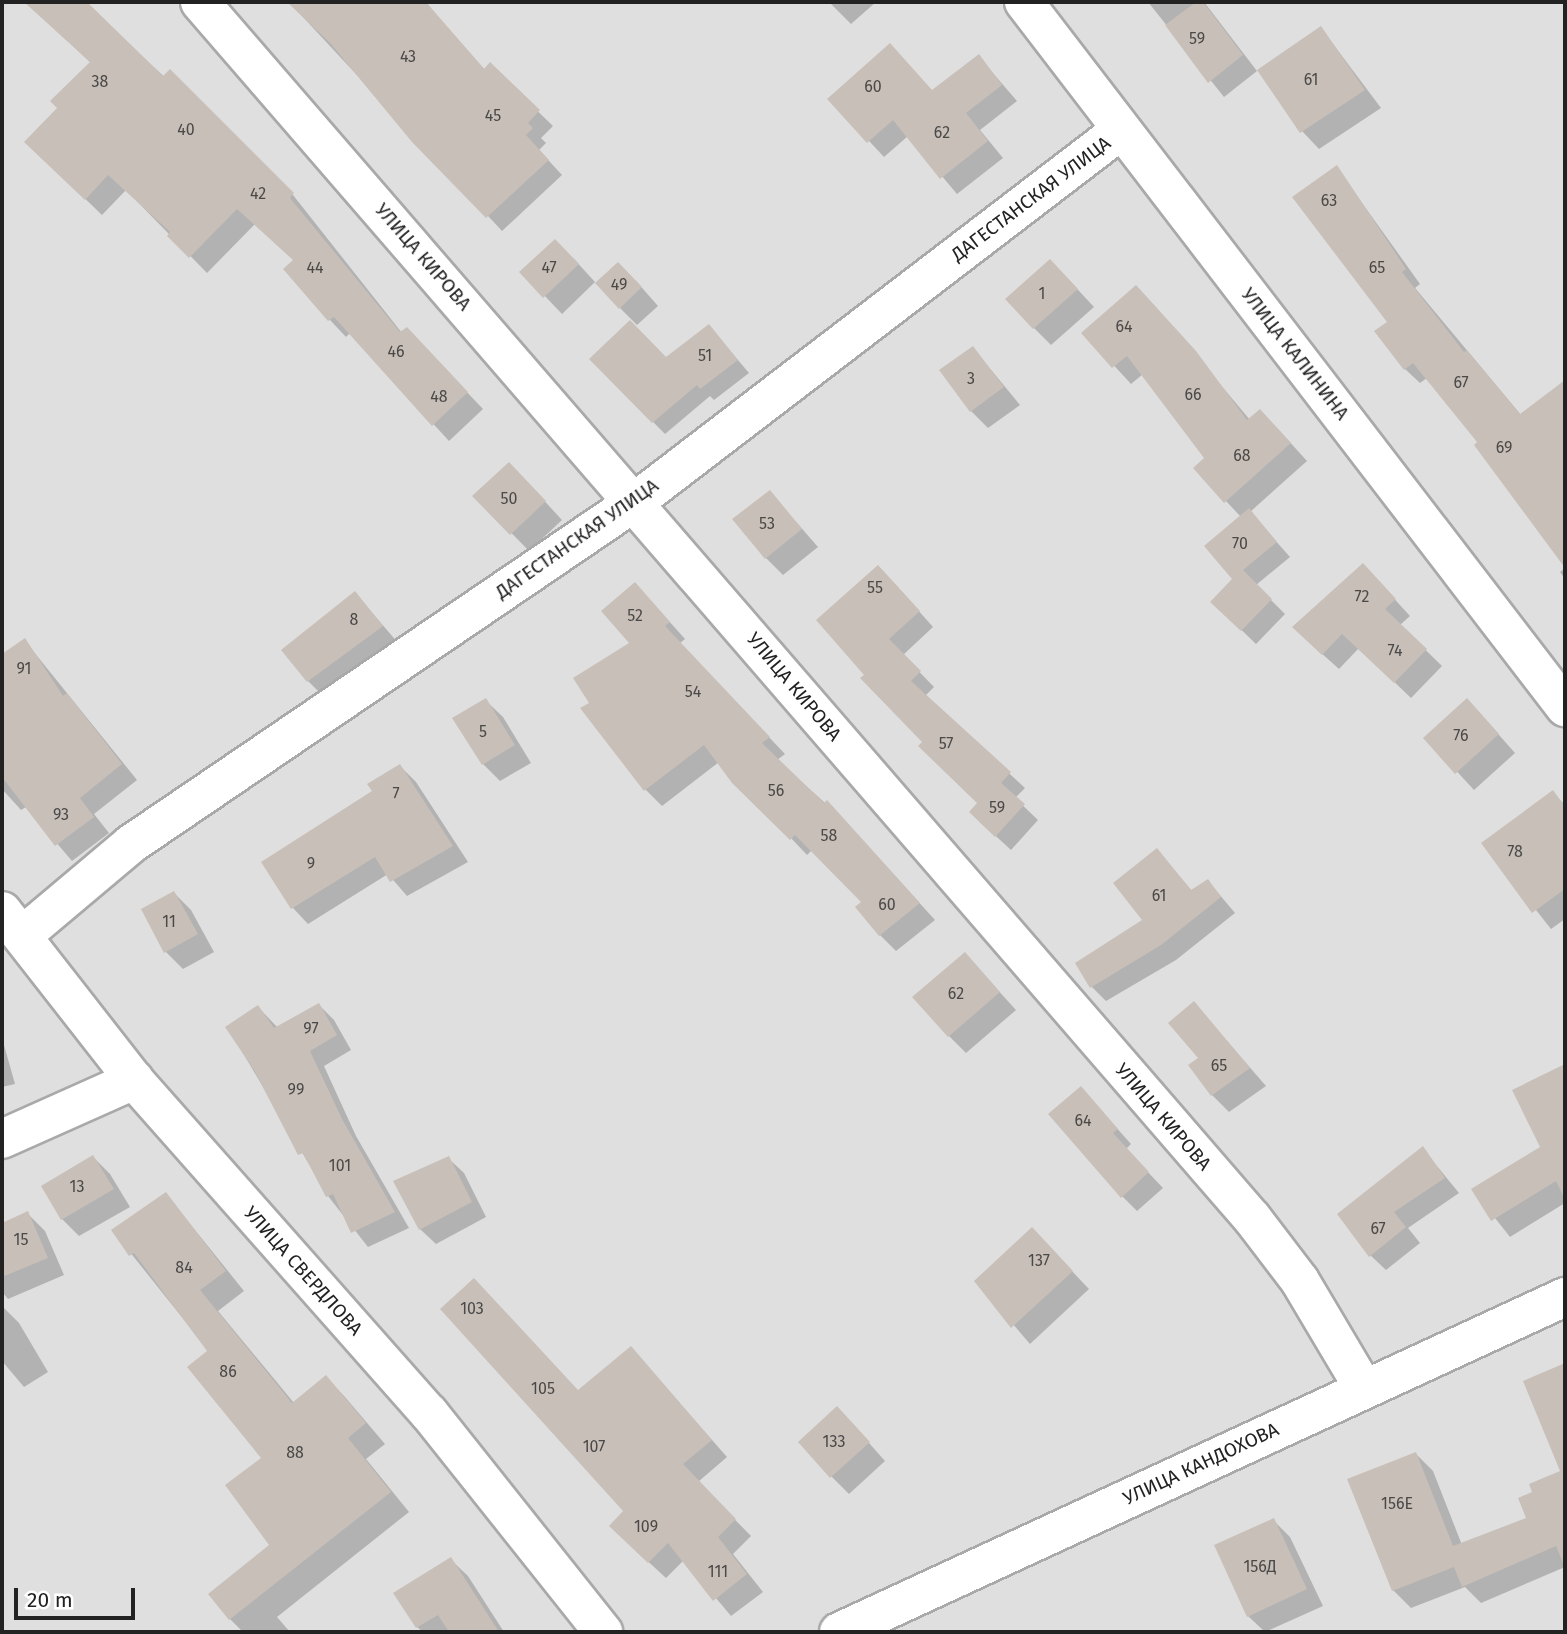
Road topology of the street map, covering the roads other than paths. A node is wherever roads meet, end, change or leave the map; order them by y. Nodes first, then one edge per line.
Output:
1 (200, 2) edge
2 (1024, 2) edge
3 (1121, 130) junction
4 (636, 501) junction
5 (1565, 707) edge
6 (12, 923) edge
7 (134, 1080) junction
8 (2, 1139) edge
9 (1565, 1297) edge
10 (1364, 1389) junction
11 (603, 1632) edge
12 (839, 1632) edge

1 - 4 street, УЛИЦА КИРОВА
2 - 3 street, УЛИЦА КАЛИНИНА
3 - 4 street, ДАГЕСТАНСКАЯ УЛИЦА
3 - 5 street, УЛИЦА КАЛИНИНА
4 - 6 street, ДАГЕСТАНСКАЯ УЛИЦА
4 - 10 street, УЛИЦА КИРОВА
6 - 7 street, УЛИЦА СВЕРДЛОВА
7 - 8 street
7 - 11 street, УЛИЦА СВЕРДЛОВА
9 - 10 street, УЛИЦА КАНДОХОВА
10 - 12 street, УЛИЦА КАНДОХОВА

